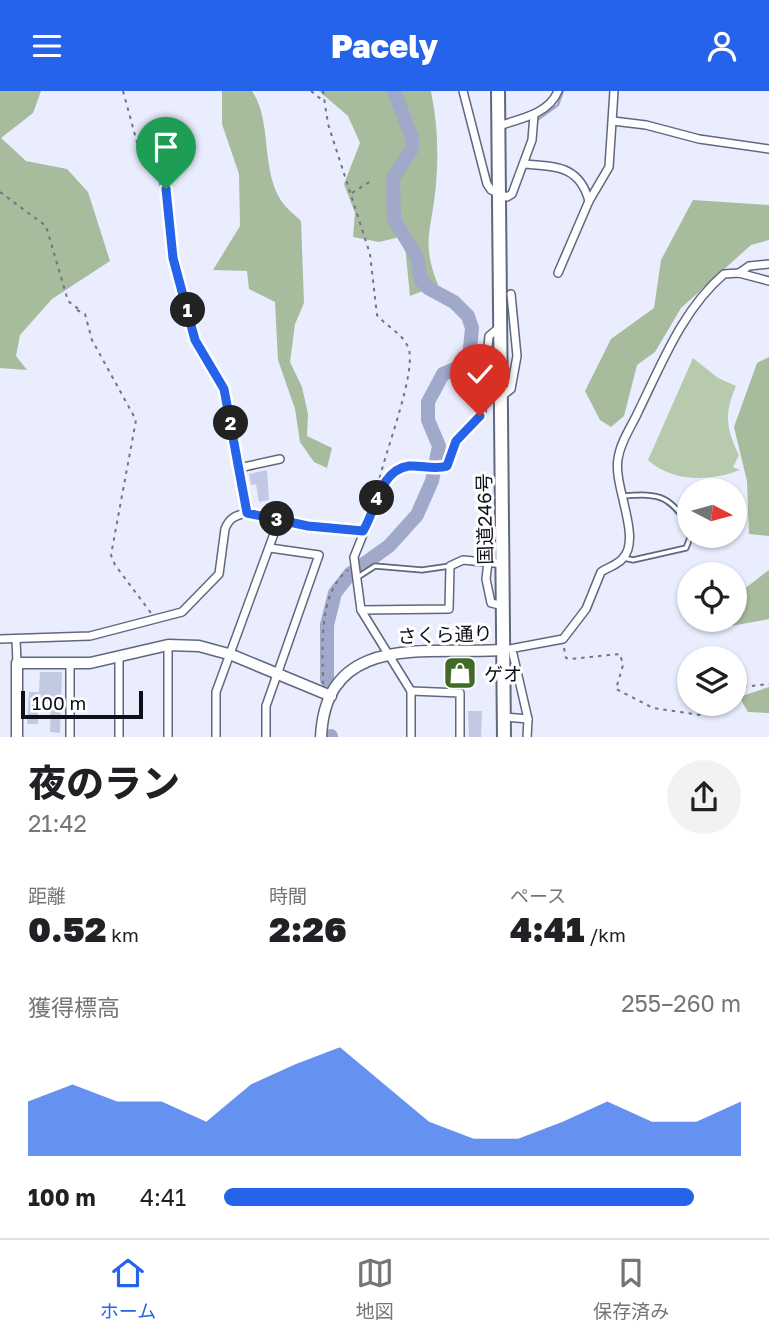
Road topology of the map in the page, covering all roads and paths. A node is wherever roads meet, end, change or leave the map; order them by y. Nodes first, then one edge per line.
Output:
1 (123, 91) edge
2 (311, 91) edge
3 (323, 91) edge
4 (463, 91) edge
5 (498, 91) edge
6 (558, 91) edge
7 (614, 91) edge
8 (323, 100) junction
9 (534, 115) junction
10 (613, 121) junction
11 (498, 126) junction
12 (769, 149) edge
13 (524, 164) junction
14 (164, 180) joint
15 (371, 181) dead end
16 (0, 192) edge
17 (352, 193) junction
18 (499, 195) junction
19 (589, 201) junction
20 (769, 264) edge
21 (558, 273) dead end
22 (738, 273) junction
23 (769, 281) edge
24 (511, 294) dead end
25 (77, 310) dead end
26 (85, 314) junction
27 (501, 326) junction
28 (502, 396) junction
29 (280, 459) dead end
30 (239, 468) junction
31 (380, 492) junction
32 (622, 496) junction
33 (677, 508) edge
34 (247, 513) junction
35 (279, 520) junction
36 (363, 531) junction
37 (270, 548) junction
38 (686, 548) edge
39 (624, 558) junction
40 (488, 562) junction
41 (504, 563) junction
42 (450, 566) junction
43 (355, 572) junction
44 (504, 606) junction
45 (361, 610) junction
46 (156, 619) junction
47 (0, 639) edge
48 (16, 639) junction
49 (563, 639) junction
50 (168, 645) junction
51 (508, 652) junction
52 (386, 653) junction
53 (232, 655) junction
54 (120, 657) junction
55 (18, 663) junction
56 (70, 663) junction
57 (278, 674) junction
58 (769, 684) edge
59 (323, 685) dead end
60 (747, 687) edge
61 (411, 691) junction
62 (331, 696) junction
63 (677, 712) edge
64 (504, 717) junction
65 (528, 719) junction
66 (17, 737) edge
67 (70, 737) edge
68 (119, 737) edge
69 (168, 737) edge
70 (216, 737) edge
71 (266, 737) edge
72 (321, 737) edge
73 (411, 737) edge
74 (460, 737) edge
75 (504, 737) edge
76 (527, 737) edge

1 - 14 path
2 - 8 path
3 - 8 path
4 - 18 street
5 - 11 highway, 国道246号
6 - 9 street
7 - 10 street
8 - 17 path
9 - 11 street
9 - 13 street
10 - 12 street
10 - 19 street
11 - 18 highway, 国道246号
13 - 18 street
13 - 19 street
14 - 30 street
15 - 17 path
16 - 26 path
17 - 31 path
18 - 27 highway, 国道246号
19 - 21 street
20 - 22 street
22 - 23 street
22 - 32 street
24 - 28 street
25 - 26 path
26 - 46 path
27 - 28 highway, 国道246号
27 - 31 street
28 - 41 highway, 国道246号
29 - 30 street
30 - 34 street
31 - 36 street
32 - 33 lane
32 - 39 street
34 - 35 street
34 - 46 street
35 - 36 street
35 - 37 street
36 - 43 street
37 - 53 street
37 - 57 street
38 - 39 lane
39 - 49 street
40 - 41 street
40 - 42 street
40 - 44 street
41 - 44 highway, 国道246号
42 - 43 lane
42 - 45 street
43 - 45 street
43 - 59 path
44 - 51 highway, 国道246号
45 - 52 street
46 - 48 street
47 - 48 street
48 - 55 street
49 - 51 street
49 - 63 path
50 - 53 street
50 - 54 street
50 - 69 street
51 - 52 street, さくら通り
51 - 64 highway, 国道246号
51 - 65 street
52 - 61 street
52 - 62 street
53 - 57 street
53 - 70 street
54 - 56 street
54 - 68 street
55 - 56 street
55 - 66 street
56 - 67 street
57 - 62 street
57 - 71 street
58 - 60 path
61 - 73 street
61 - 74 street
62 - 72 street
64 - 65 street
64 - 75 highway, 国道246号
65 - 76 street

